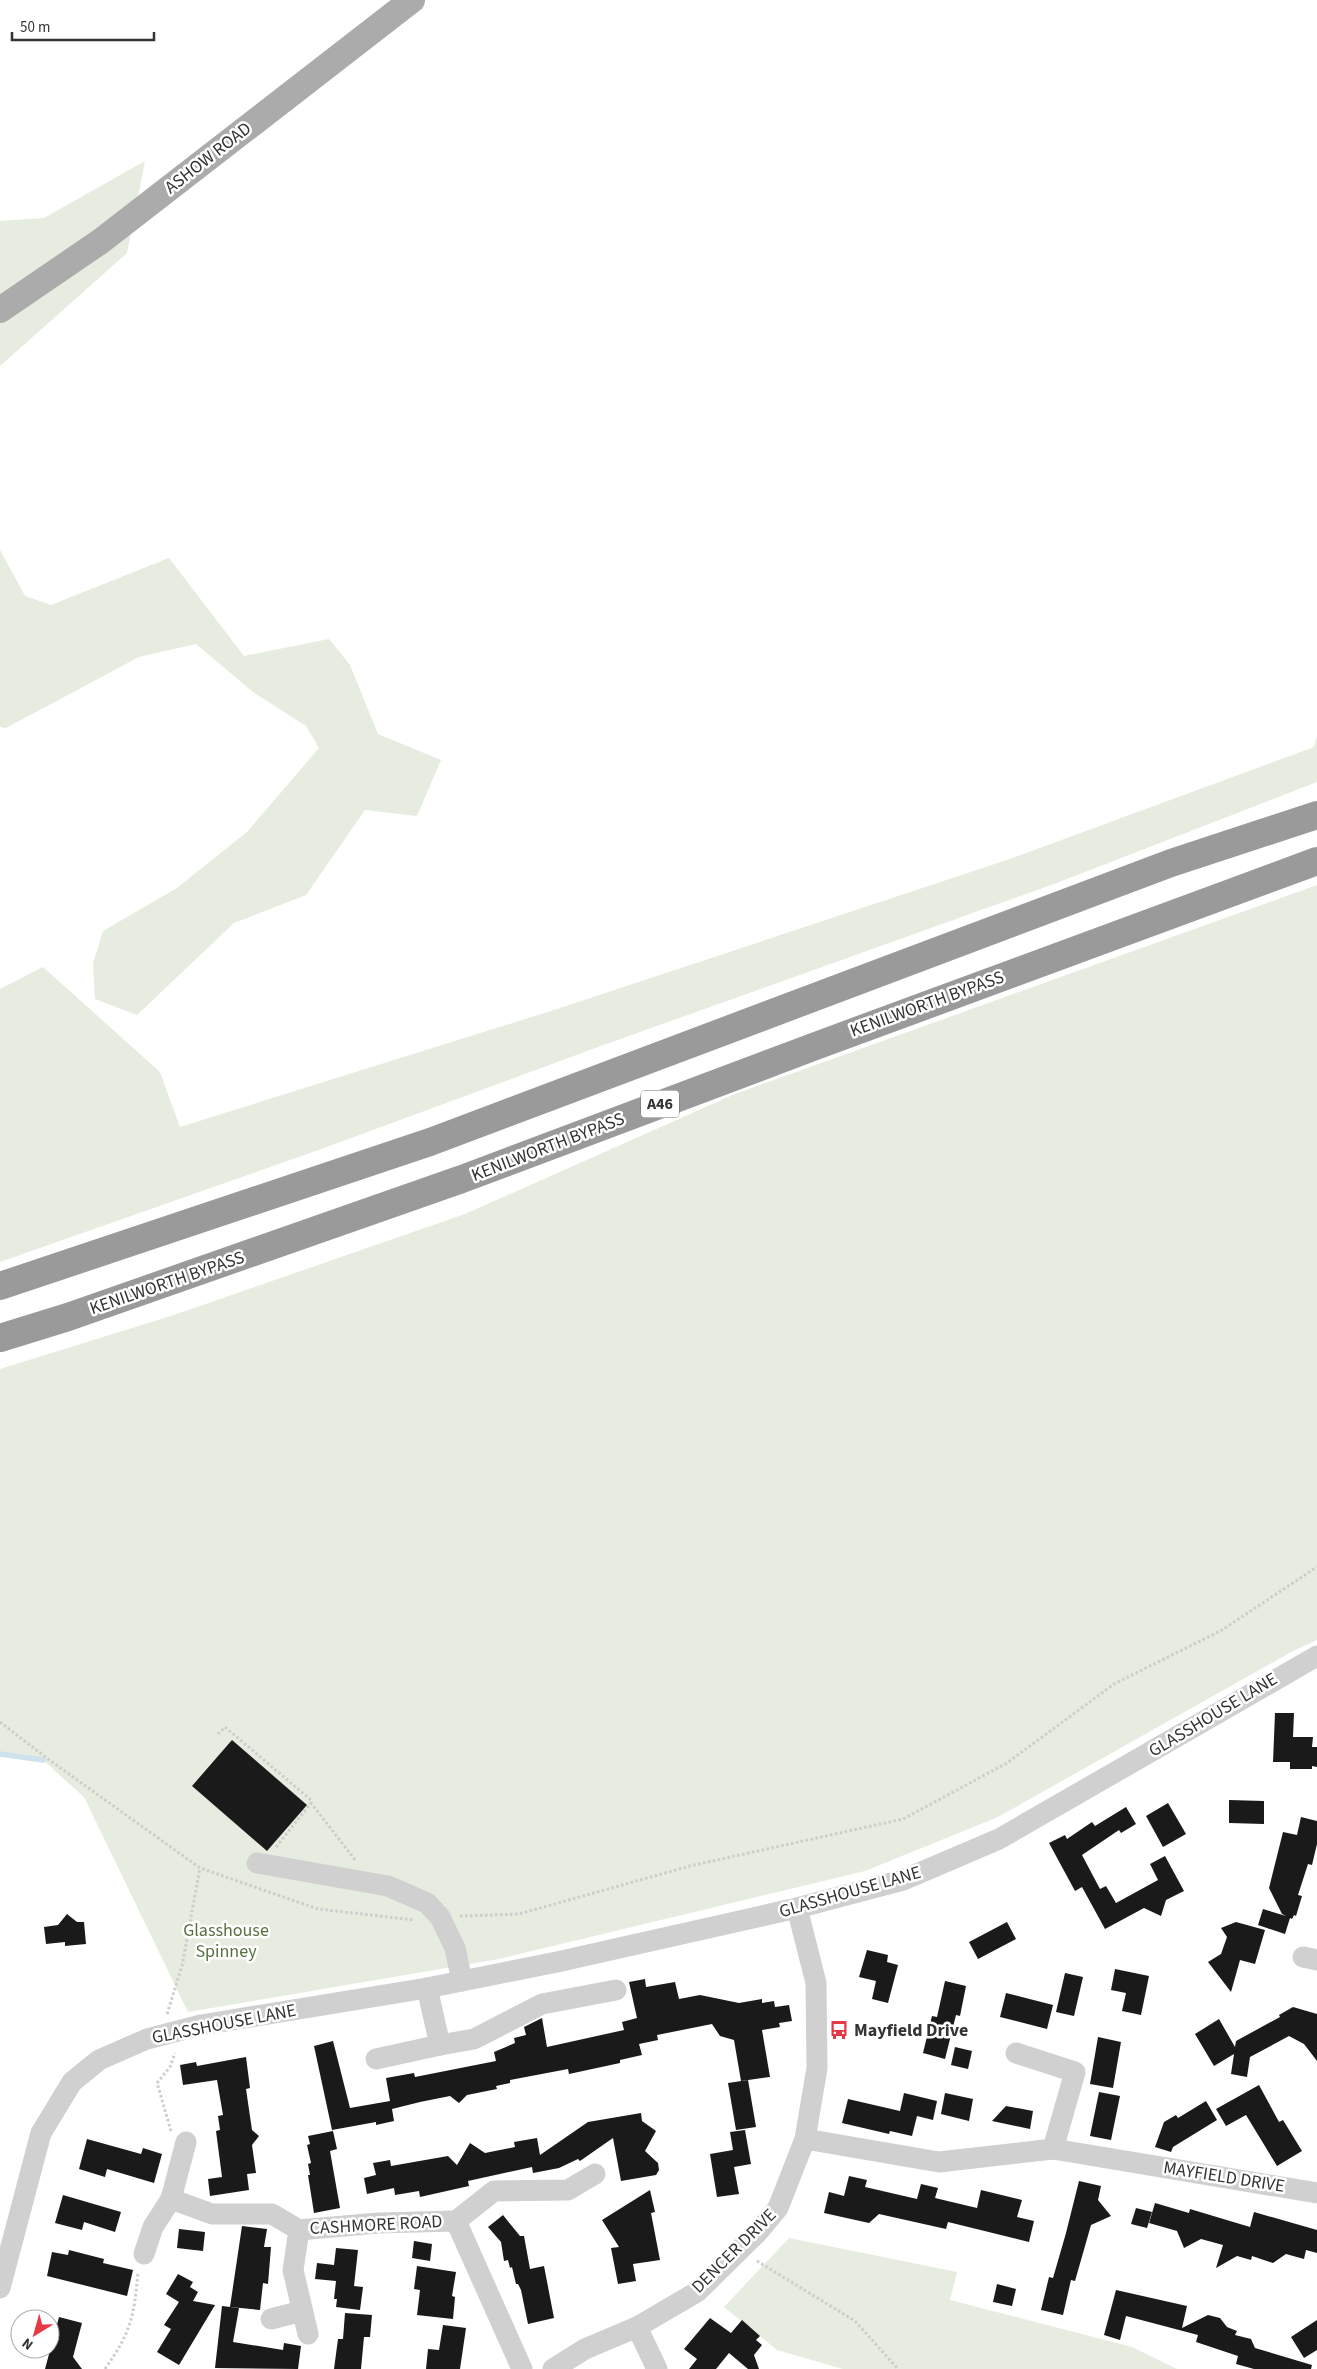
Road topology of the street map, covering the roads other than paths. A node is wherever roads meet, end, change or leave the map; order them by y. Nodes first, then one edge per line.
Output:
1 (412, 0) edge
2 (0, 310) edge
3 (1317, 815) edge
4 (1317, 861) edge
5 (0, 1286) edge
6 (0, 1338) edge
7 (1317, 1656) edge
8 (260, 1863) road end
9 (797, 1908) junction
10 (462, 1981) junction
11 (426, 1988) junction
12 (616, 1990) dead end
13 (440, 2045) junction
14 (1016, 2053) dead end
15 (376, 2059) dead end
16 (805, 2139) junction
17 (186, 2142) road end
18 (1053, 2149) junction
19 (595, 2174) dead end
20 (1317, 2193) edge
21 (171, 2199) junction
22 (456, 2221) junction
23 (300, 2230) junction
24 (144, 2254) road end
25 (0, 2288) edge
26 (302, 2311) junction
27 (271, 2319) dead end
28 (637, 2327) junction
29 (308, 2334) dead end
30 (522, 2369) edge
31 (553, 2369) edge
32 (657, 2369) edge

1 - 2 main road, ASHOW ROAD
3 - 5 highway, A46
4 - 6 highway, KENILWORTH BYPASS / A46
7 - 9 street, GLASSHOUSE LANE
8 - 10 street
9 - 10 street, GLASSHOUSE LANE
9 - 16 street, DENCER DRIVE
10 - 11 street, GLASSHOUSE LANE
11 - 13 street
11 - 25 street, GLASSHOUSE LANE
12 - 13 street
13 - 15 street
14 - 18 street
16 - 18 street, MAYFIELD DRIVE
16 - 28 street, DENCER DRIVE
17 - 21 street
18 - 20 street, MAYFIELD DRIVE
19 - 22 street
21 - 23 street, CASHMORE ROAD
21 - 24 street
22 - 23 street, CASHMORE ROAD
22 - 30 street, CASHMORE ROAD
23 - 26 street
26 - 27 street
26 - 29 street
28 - 31 street, DENCER DRIVE
28 - 32 street

